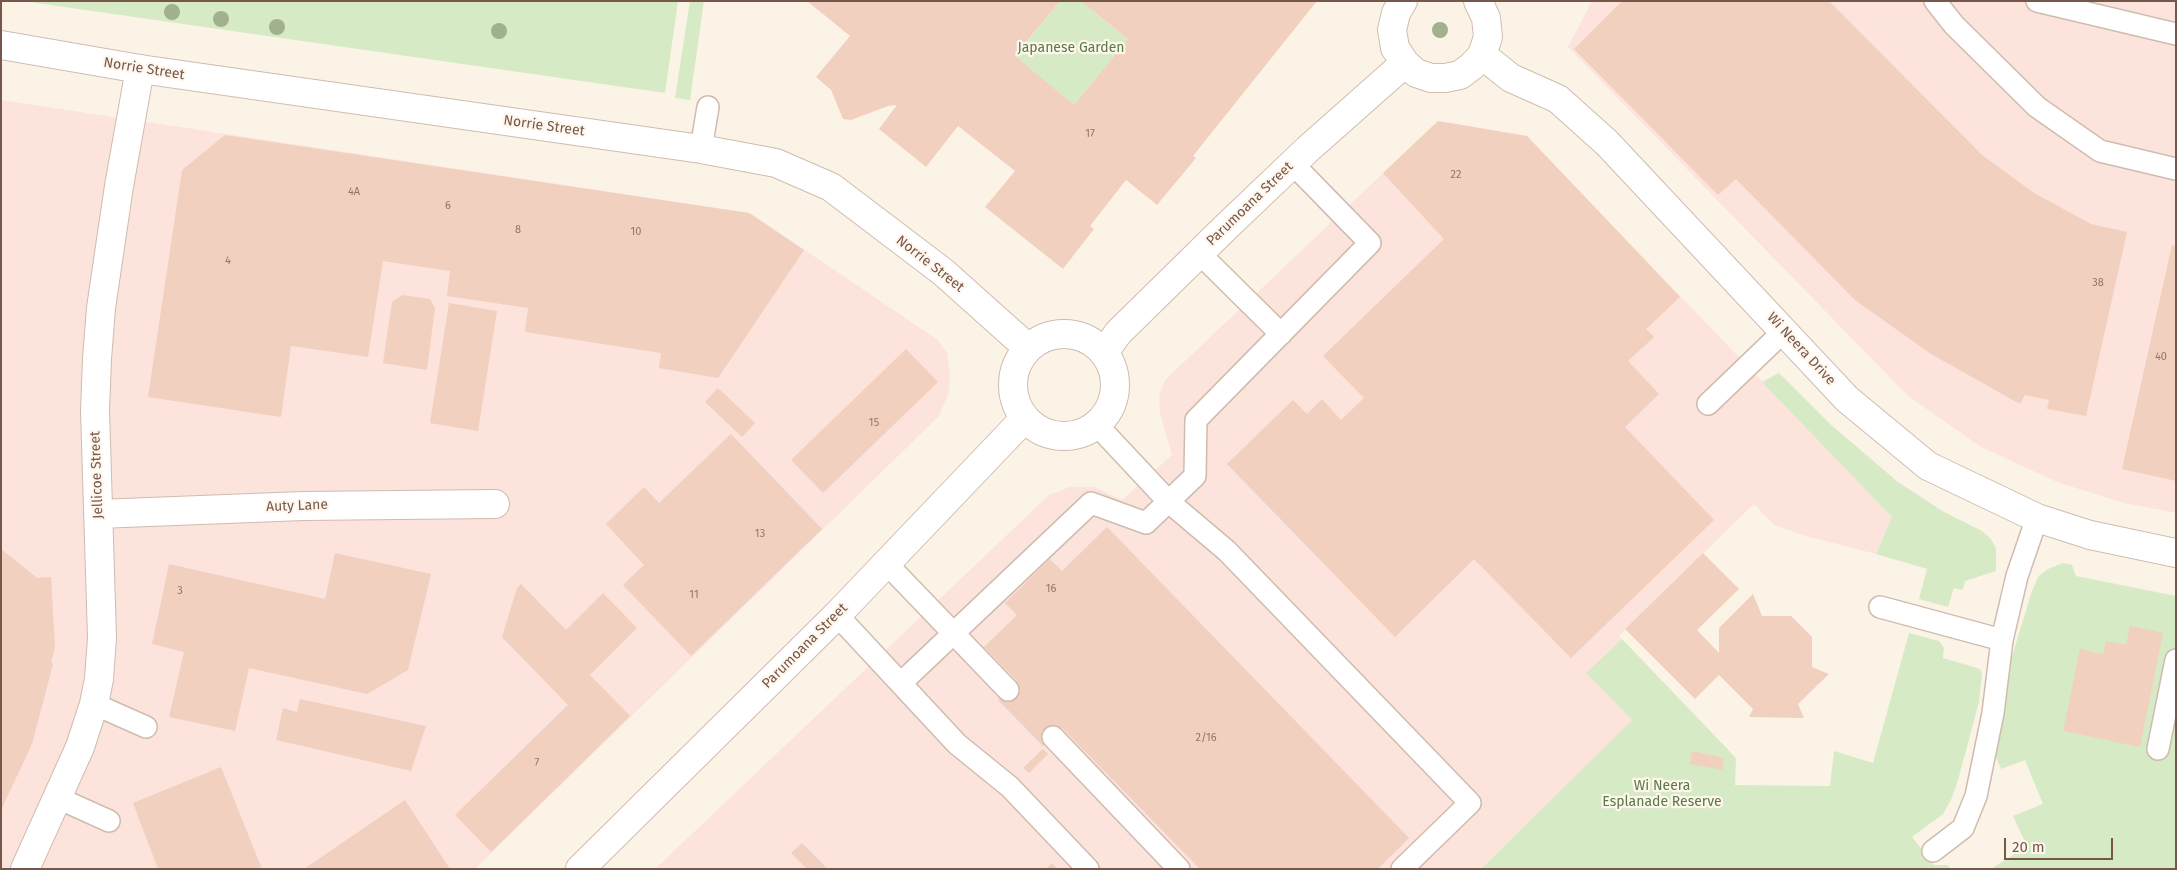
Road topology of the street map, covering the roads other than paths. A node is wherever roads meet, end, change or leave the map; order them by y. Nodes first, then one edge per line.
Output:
1 (1403, 1) edge
2 (1478, 1) edge
3 (1935, 1) edge
4 (2037, 1) edge
5 (2176, 34) edge
6 (1, 45) edge
7 (1482, 54) junction
8 (1405, 63) junction
9 (140, 69) junction
10 (708, 107) dead end
11 (701, 149) junction
12 (1293, 164) junction
13 (2176, 169) edge
14 (1200, 252) junction
15 (1784, 331) junction
16 (1281, 334) junction
17 (1028, 348) junction
18 (1104, 352) junction
19 (1708, 404) dead end
20 (1025, 418) junction
21 (1096, 424) junction
22 (1169, 502) junction
23 (495, 504) dead end
24 (98, 514) junction
25 (2037, 518) junction
26 (2176, 553) edge
27 (886, 563) junction
28 (1880, 607) dead end
29 (837, 615) junction
30 (954, 633) junction
31 (2002, 640) junction
32 (2176, 660) edge
33 (901, 683) junction
34 (1008, 690) dead end
35 (94, 704) junction
36 (146, 727) dead end
37 (1053, 737) dead end
38 (2158, 749) dead end
39 (58, 798) junction
40 (109, 821) dead end
41 (1933, 851) dead end
42 (25, 869) edge
43 (580, 869) edge
44 (1088, 869) edge
45 (1178, 869) edge
46 (1402, 869) edge

1 - 8 street
2 - 7 street
3 - 13 lane
4 - 5 lane
6 - 9 street, Norrie Street
7 - 8 street
7 - 15 street, Wi Neera Drive
8 - 12 street, Parumoana Street
9 - 11 street, Norrie Street
9 - 24 street, Jellicoe Street
10 - 11 lane
11 - 17 street, Norrie Street
12 - 14 street, Parumoana Street
12 - 16 lane
14 - 16 lane
14 - 18 street, Parumoana Street
15 - 19 lane
15 - 25 street, Wi Neera Drive
16 - 22 lane
17 - 18 street
17 - 20 street
18 - 21 street
20 - 21 street
20 - 27 street, Parumoana Street
21 - 22 lane
22 - 30 lane
22 - 46 lane
23 - 24 street, Auty Lane
24 - 35 street, Jellicoe Street
25 - 26 street, Wi Neera Drive
25 - 31 lane
27 - 29 street, Parumoana Street
27 - 30 lane
28 - 31 lane
29 - 33 lane
29 - 43 street, Parumoana Street
30 - 33 lane
30 - 34 lane
31 - 41 lane
32 - 38 lane
33 - 44 lane
35 - 36 lane
35 - 39 street, Jellicoe Street
37 - 45 lane
39 - 40 lane
39 - 42 street, Jellicoe Street

